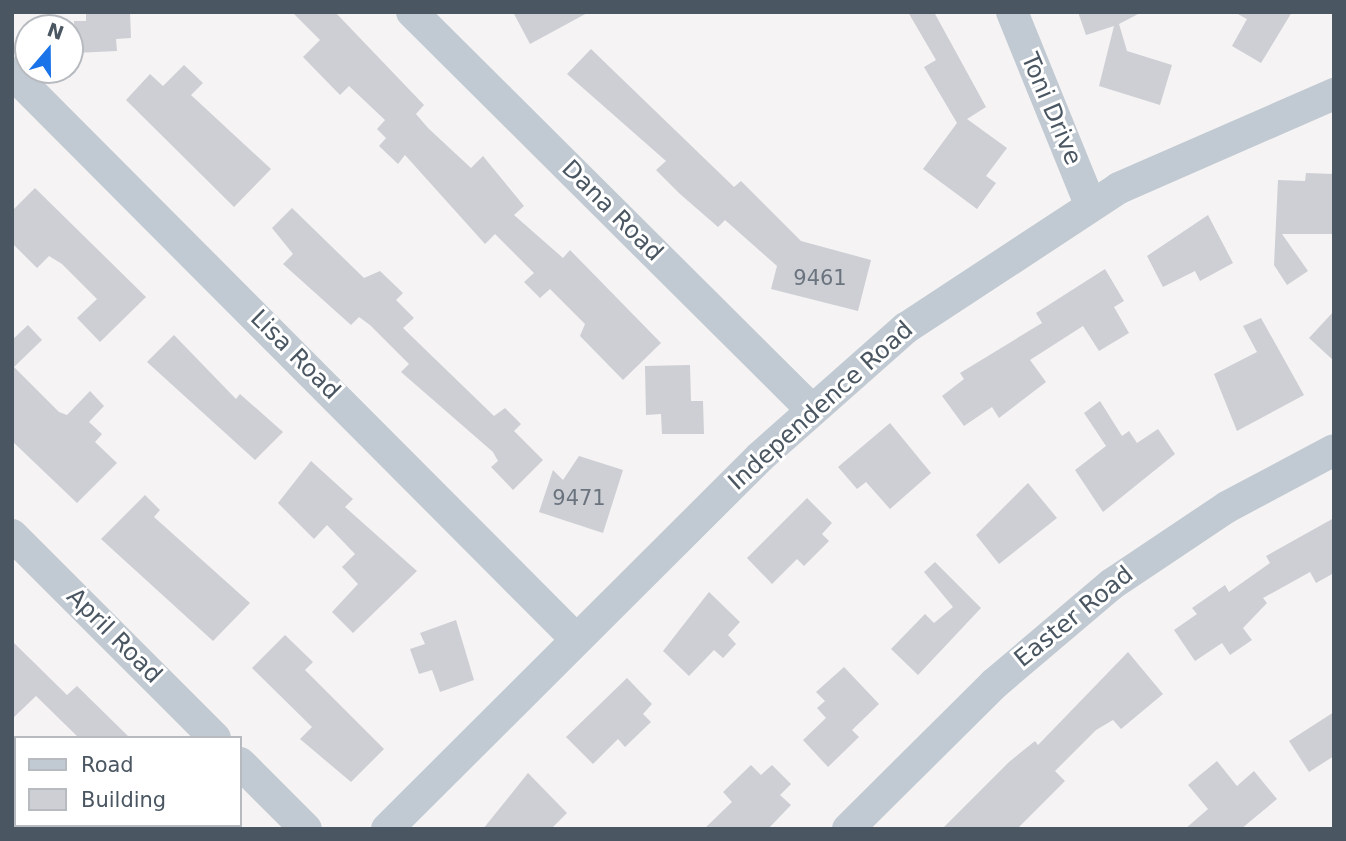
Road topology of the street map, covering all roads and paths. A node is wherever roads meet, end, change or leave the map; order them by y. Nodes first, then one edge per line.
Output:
1 (412, 12) edge
2 (1012, 12) edge
3 (12, 73) edge
4 (1334, 94) edge
5 (1090, 204) junction
6 (811, 409) junction
7 (1334, 450) edge
8 (12, 535) edge
9 (576, 639) junction
10 (213, 736) edge
11 (242, 765) edge
12 (306, 829) edge
13 (387, 829) edge
14 (848, 829) edge

1 - 6 street, Dana Road
2 - 5 street, Toni Drive
3 - 9 street, Lisa Road
4 - 5 street, Independence Road
5 - 6 street, Independence Road
6 - 9 street, Independence Road
7 - 14 street, Easter Road
8 - 10 street, April Road
9 - 13 street, Independence Road
11 - 12 street

